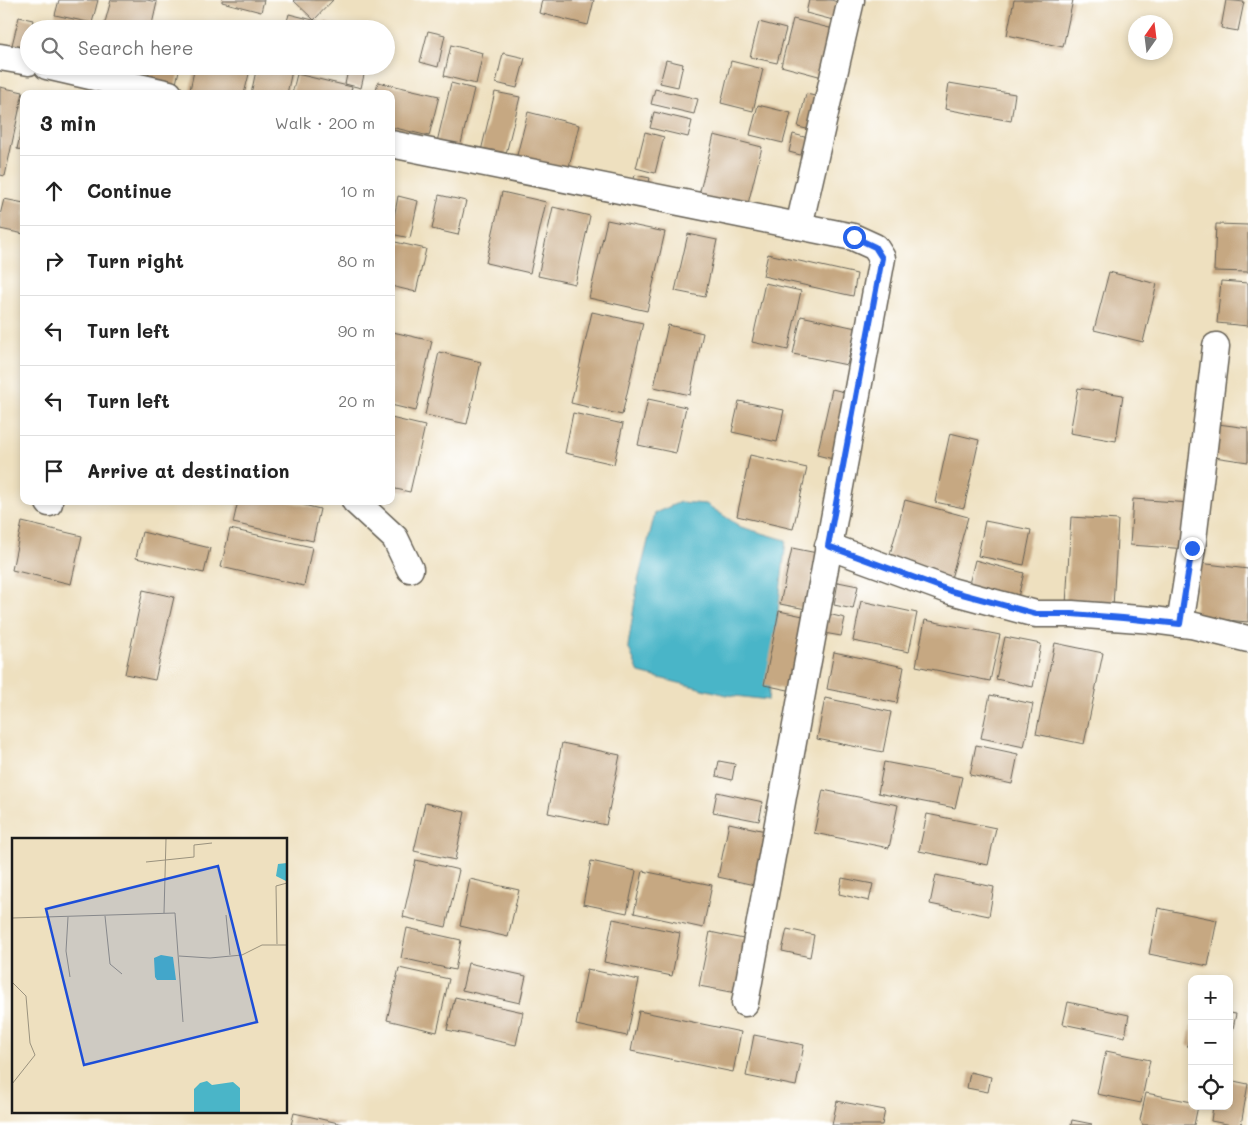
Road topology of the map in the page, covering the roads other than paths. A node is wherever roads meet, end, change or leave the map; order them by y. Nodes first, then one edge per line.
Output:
1 (851, 0) edge
2 (0, 56) edge
3 (20, 60) edge
4 (82, 75) edge
5 (139, 90) edge
6 (395, 145) edge
7 (799, 226) junction
8 (1216, 346) dead end
9 (360, 505) edge
10 (828, 546) junction
11 (410, 569) dead end
12 (1180, 624) junction
13 (1248, 639) edge
14 (745, 1003) dead end

1 - 7 street
2 - 3 street
4 - 5 street
6 - 7 street
7 - 10 street
8 - 12 street
9 - 11 street
10 - 12 street
10 - 14 street
12 - 13 street

